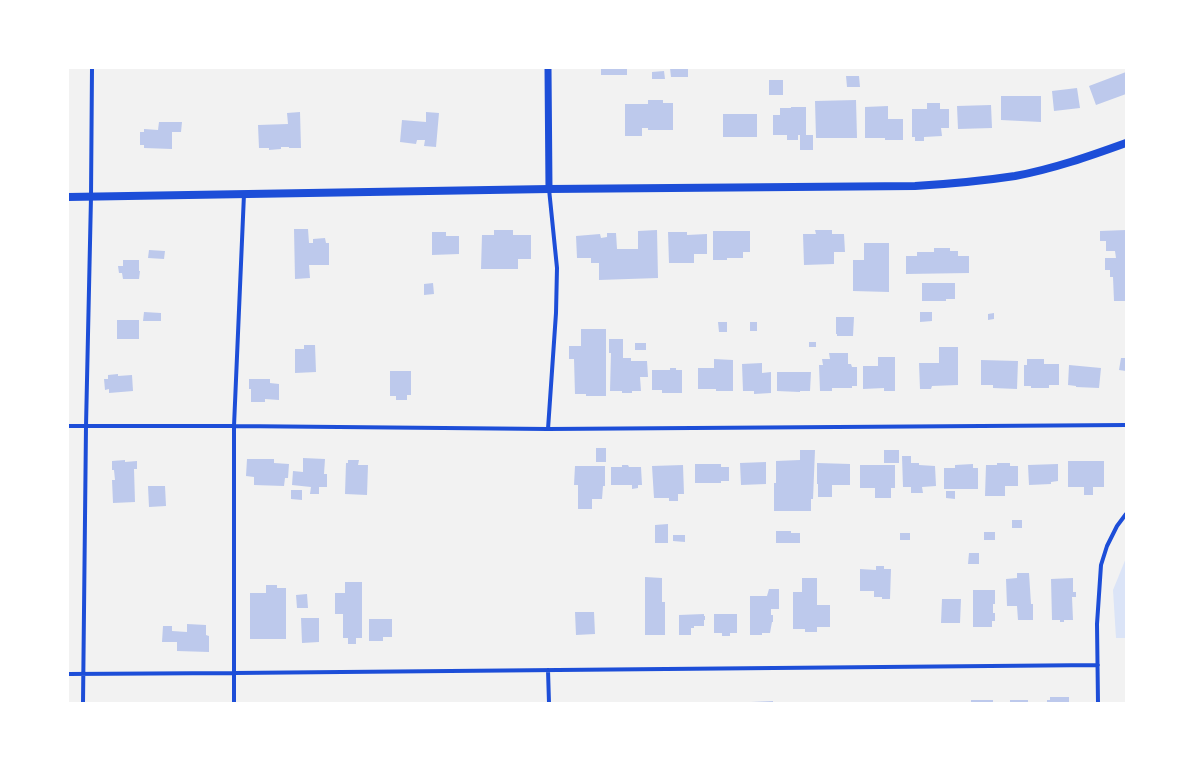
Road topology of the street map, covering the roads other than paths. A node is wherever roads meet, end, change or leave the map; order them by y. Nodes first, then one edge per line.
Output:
1 (92, 68) edge
2 (548, 68) edge
3 (1126, 143) edge
4 (549, 189) junction
5 (244, 194) junction
6 (68, 197) edge
7 (91, 197) junction
8 (1126, 425) edge
9 (68, 426) edge
10 (86, 426) junction
11 (234, 426) junction
12 (548, 428) junction
13 (1126, 514) edge
14 (1098, 665) junction
15 (548, 670) junction
16 (84, 673) junction
17 (234, 673) junction
18 (68, 674) edge
19 (83, 703) edge
20 (234, 703) edge
21 (549, 703) edge
22 (1098, 703) edge

1 - 7 street
2 - 4 street
3 - 4 main road
4 - 5 main road
4 - 12 street
5 - 7 main road
5 - 11 street
6 - 7 main road
7 - 10 street
8 - 12 street
9 - 10 street
10 - 11 street
10 - 16 street
11 - 12 street
11 - 17 street
13 - 14 street
14 - 15 street
14 - 22 street
15 - 17 street
15 - 21 street
16 - 17 street
16 - 18 street
16 - 19 street
17 - 20 street

